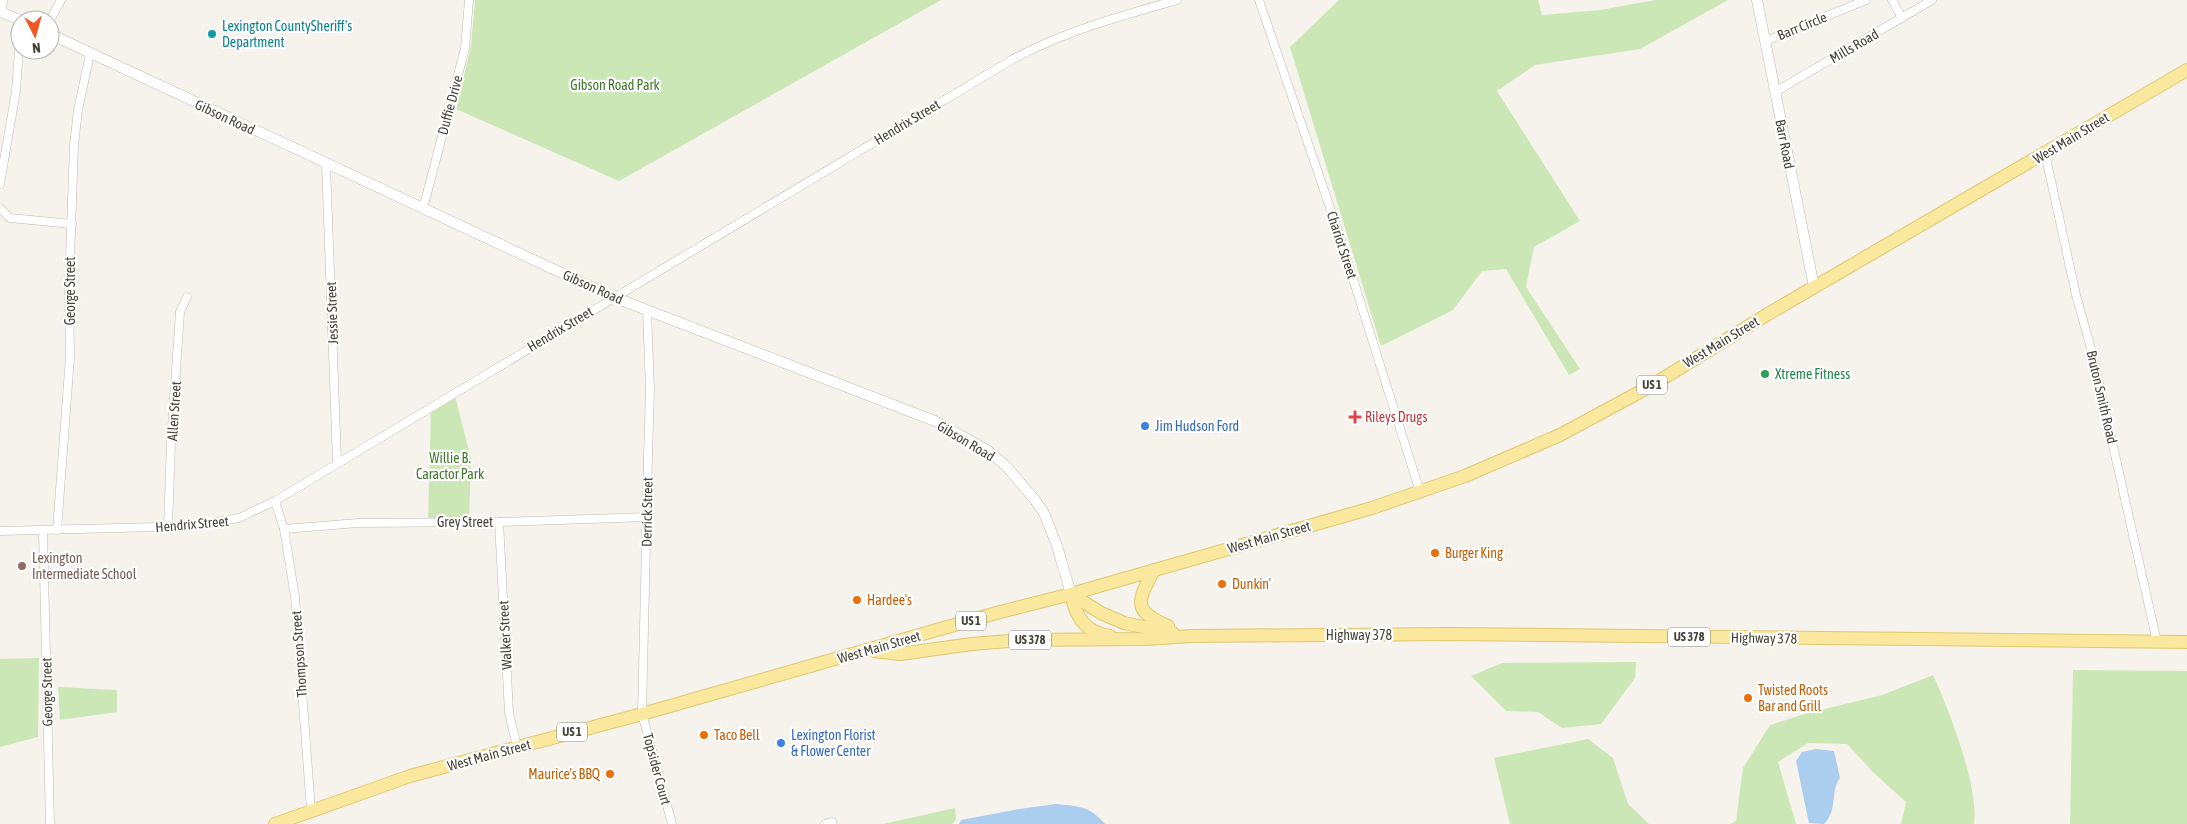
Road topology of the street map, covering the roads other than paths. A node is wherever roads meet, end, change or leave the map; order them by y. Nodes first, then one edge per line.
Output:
1 (2, 0) edge
2 (469, 0) edge
3 (1177, 0) edge
4 (1259, 0) edge
5 (1757, 0) edge
6 (1866, 0) edge
7 (1892, 0) edge
8 (1932, 0) edge
9 (1, 12) edge
10 (1902, 18) junction
11 (60, 39) edge
12 (1766, 41) junction
13 (90, 54) junction
14 (18, 60) edge
15 (2187, 70) edge
16 (1775, 92) junction
17 (2045, 153) junction
18 (326, 164) junction
19 (0, 184) edge
20 (0, 208) edge
21 (423, 208) junction
22 (72, 224) junction
23 (1814, 287) junction
24 (187, 297) dead end
25 (613, 297) junction
26 (648, 310) junction
27 (337, 462) junction
28 (1420, 492) junction
29 (275, 501) junction
30 (647, 518) junction
31 (499, 522) junction
32 (168, 527) junction
33 (284, 529) junction
34 (57, 530) junction
35 (43, 531) junction
36 (0, 532) edge
37 (1154, 570) junction
38 (1071, 594) junction
39 (1191, 636) junction
40 (1123, 639) junction
41 (2157, 642) junction
42 (2187, 642) edge
43 (871, 650) junction
44 (642, 714) junction
45 (517, 747) junction
46 (311, 810) junction
47 (50, 824) edge
48 (275, 824) edge
49 (672, 824) edge

1 - 9 street
2 - 21 street, Duffie Drive
3 - 25 street, Hendrix Street
4 - 28 street, Chariot Street
5 - 12 street, Barr Road
6 - 12 street, Barr Circle
7 - 10 street
8 - 10 street, Mills Road
10 - 16 street, Mills Road
11 - 13 street, Gibson Road
12 - 16 street, Barr Road
13 - 18 street, Gibson Road
13 - 22 street, George Street
14 - 19 street
15 - 17 main road, West Main Street / US 1
16 - 23 street, Barr Road
17 - 23 main road, West Main Street / US 1
17 - 41 street, Bruton Smith Road
18 - 21 street, Gibson Road
18 - 27 street, Jessie Street
20 - 22 street
21 - 25 street, Gibson Road
22 - 34 street, George Street
23 - 28 main road, West Main Street / US 1
24 - 32 street, Allen Street
25 - 26 street, Gibson Road
25 - 27 street, Hendrix Street
26 - 30 street, Derrick Street
26 - 38 street, Gibson Road
27 - 29 street, Hendrix Street
28 - 37 main road, West Main Street / US 1
29 - 32 street, Hendrix Street
29 - 33 street, Thompson Street
30 - 31 street, Grey Street
30 - 44 street, Derrick Street
31 - 33 street, Grey Street
31 - 45 street, Walker Street
32 - 34 street, Hendrix Street
33 - 46 street, Thompson Street
34 - 35 street, Hendrix Street
35 - 36 street, Hendrix Street
35 - 47 street, George Street
37 - 38 main road, West Main Street / US 1
37 - 39 main road
38 - 39 main road, US 378
38 - 40 main road
38 - 43 main road, West Main Street / US 1
39 - 40 main road, US 378
39 - 41 main road, Highway 378 / US 378
40 - 43 main road, US 378
41 - 42 main road, Highway 378 / US 378
43 - 44 main road, West Main Street / US 1
44 - 45 main road, West Main Street / US 1
44 - 49 street, Topsider Court
45 - 46 main road, West Main Street / US 1
46 - 48 main road, West Main Street / US 1

